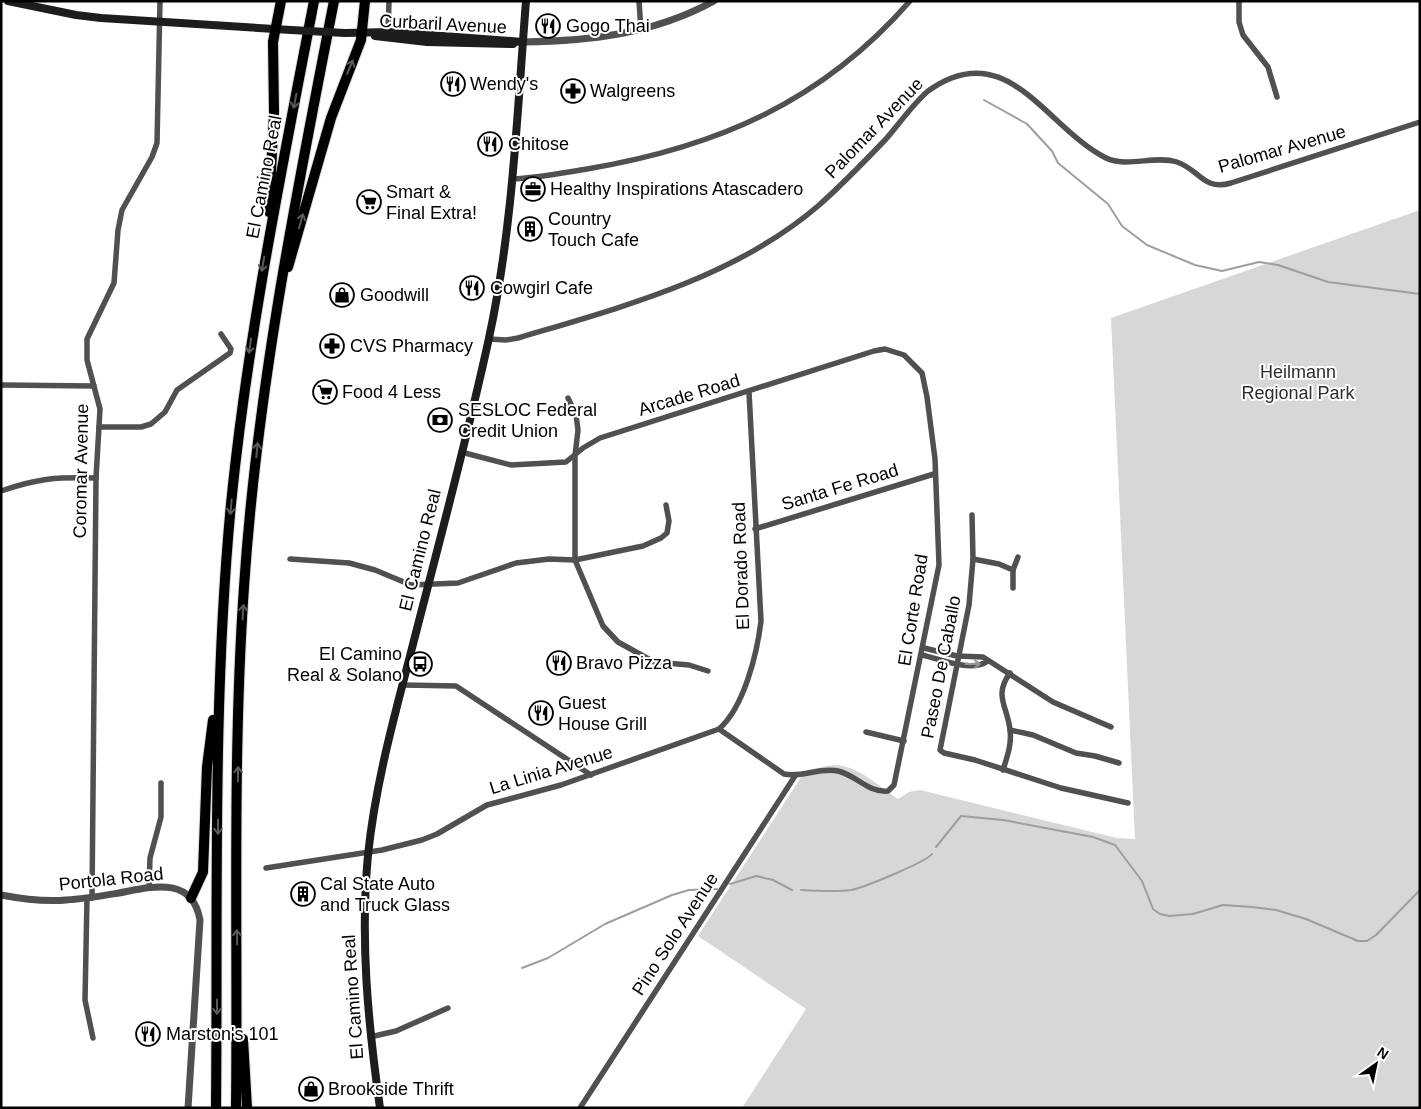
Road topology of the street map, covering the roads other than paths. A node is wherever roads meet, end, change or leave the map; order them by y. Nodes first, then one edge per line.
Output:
1 (8, 1) edge
2 (160, 1) edge
3 (282, 1) edge
4 (314, 1) edge
5 (334, 1) edge
6 (365, 1) edge
7 (389, 1) edge
8 (526, 1) edge
9 (640, 1) edge
10 (714, 1) edge
11 (910, 1) edge
12 (1239, 1) edge
13 (159, 22) junction
14 (274, 28) junction
15 (641, 31) junction
16 (363, 34) junction
17 (388, 35) junction
18 (523, 42) junction
19 (1277, 97) dead end
20 (1420, 122) edge
21 (512, 179) junction
22 (269, 231) junction
23 (274, 319) junction
24 (221, 334) dead end
25 (489, 339) junction
26 (922, 372) joint
27 (1, 385) edge
28 (94, 386) junction
29 (749, 392) junction
30 (568, 398) dead end
31 (99, 427) junction
32 (461, 452) junction
33 (575, 456) junction
34 (934, 474) junction
35 (96, 478) junction
36 (1, 491) edge
37 (666, 505) dead end
38 (972, 515) dead end
39 (755, 529) junction
40 (1018, 558) dead end
41 (290, 559) dead end
42 (973, 559) junction
43 (575, 560) junction
44 (1013, 570) junction
45 (428, 585) junction
46 (1013, 588) dead end
47 (924, 648) junction
48 (941, 652) junction
49 (922, 655) junction
50 (957, 656) junction
51 (940, 660) junction
52 (988, 661) junction
53 (956, 663) junction
54 (708, 671) dead end
55 (220, 672) junction
56 (1010, 673) junction
57 (403, 685) junction
58 (1111, 726) dead end
59 (719, 729) junction
60 (1010, 730) junction
61 (866, 732) dead end
62 (904, 740) junction
63 (1119, 763) dead end
64 (1004, 770) junction
65 (591, 775) junction
66 (795, 776) junction
67 (162, 783) dead end
68 (1128, 803) dead end
69 (369, 852) junction
70 (266, 868) dead end
71 (149, 888) junction
72 (1, 895) edge
73 (90, 898) junction
74 (191, 898) junction
75 (238, 967) junction
76 (448, 1008) dead end
77 (370, 1037) junction
78 (93, 1038) dead end
79 (188, 1108) edge
80 (216, 1108) edge
81 (236, 1108) edge
82 (247, 1108) edge
83 (380, 1108) edge
84 (580, 1108) edge

1 - 13 main road, Curbaril Avenue
2 - 13 street, Coromar Avenue
3 - 14 highway
4 -> 22 highway, El Camino Real
5 - 23 highway, El Camino Real
6 - 16 highway
7 - 17 street
8 - 18 main road, El Camino Real
9 - 15 street
10 - 15 street, Curbaril Avenue
11 - 21 street
12 - 19 street
13 - 14 main road, Curbaril Avenue
13 - 28 street, Coromar Avenue
14 - 16 main road, Curbaril Avenue, bridge
14 - 22 highway
15 - 18 street, Curbaril Avenue
16 - 17 main road, Curbaril Avenue
23 -> 16 highway
17 - 18 main road, Curbaril Avenue
18 - 21 main road, El Camino Real
20 - 25 street, Palomar Avenue
21 - 25 main road, El Camino Real
22 -> 55 highway, El Camino Real
75 -> 23 highway, El Camino Real
24 - 31 street
25 - 32 main road, El Camino Real
26 - 29 street, Arcade Road
26 - 34 street, El Corte Road
27 - 28 street
28 - 31 street, Coromar Avenue
29 - 33 street, Arcade Road
29 - 39 street, El Dorado Road
30 - 33 street
31 - 35 street, Coromar Avenue
32 - 33 street, Arcade Road
32 - 45 main road, El Camino Real
33 - 43 street
34 - 39 street, Santa Fe Road
34 - 47 street, El Corte Road
35 - 36 street
35 - 73 street, Coromar Avenue
37 - 43 street
38 - 42 street, Paseo De Caballo
39 - 59 street, El Dorado Road
40 - 44 street
41 - 45 street
42 - 44 street
42 - 50 street, Paseo De Caballo
43 - 45 street
43 - 54 street
44 - 46 street
45 - 57 main road, El Camino Real
47 - 48 street
47 - 49 street, El Corte Road
48 - 50 street
48 - 51 street
49 - 51 street
49 - 62 street, El Corte Road
50 - 52 street
50 - 53 street, Paseo De Caballo
51 - 53 street
53 -> 52 street
52 - 56 street
53 - 64 street, Paseo De Caballo
55 - 74 highway
55 -> 80 highway, El Camino Real
56 - 58 street
56 - 60 street
57 - 65 street
57 - 69 main road, El Camino Real
59 - 65 street, La Linia Avenue
59 - 66 street
60 - 63 street
60 - 64 street
61 - 62 street
62 - 66 street, El Corte Road
64 - 68 street, Paseo De Caballo
65 - 69 street, La Linia Avenue
66 - 84 street, Pino Solo Avenue
67 - 71 street
69 - 70 street, La Linia Avenue
69 - 77 main road, El Camino Real
71 - 73 street, Portola Road
71 - 74 street, Portola Road
72 - 73 street, Portola Road
73 - 78 street, Coromar Avenue
74 - 79 street
75 - 81 highway, El Camino Real
75 - 82 highway
76 - 77 street
77 - 83 main road, El Camino Real

